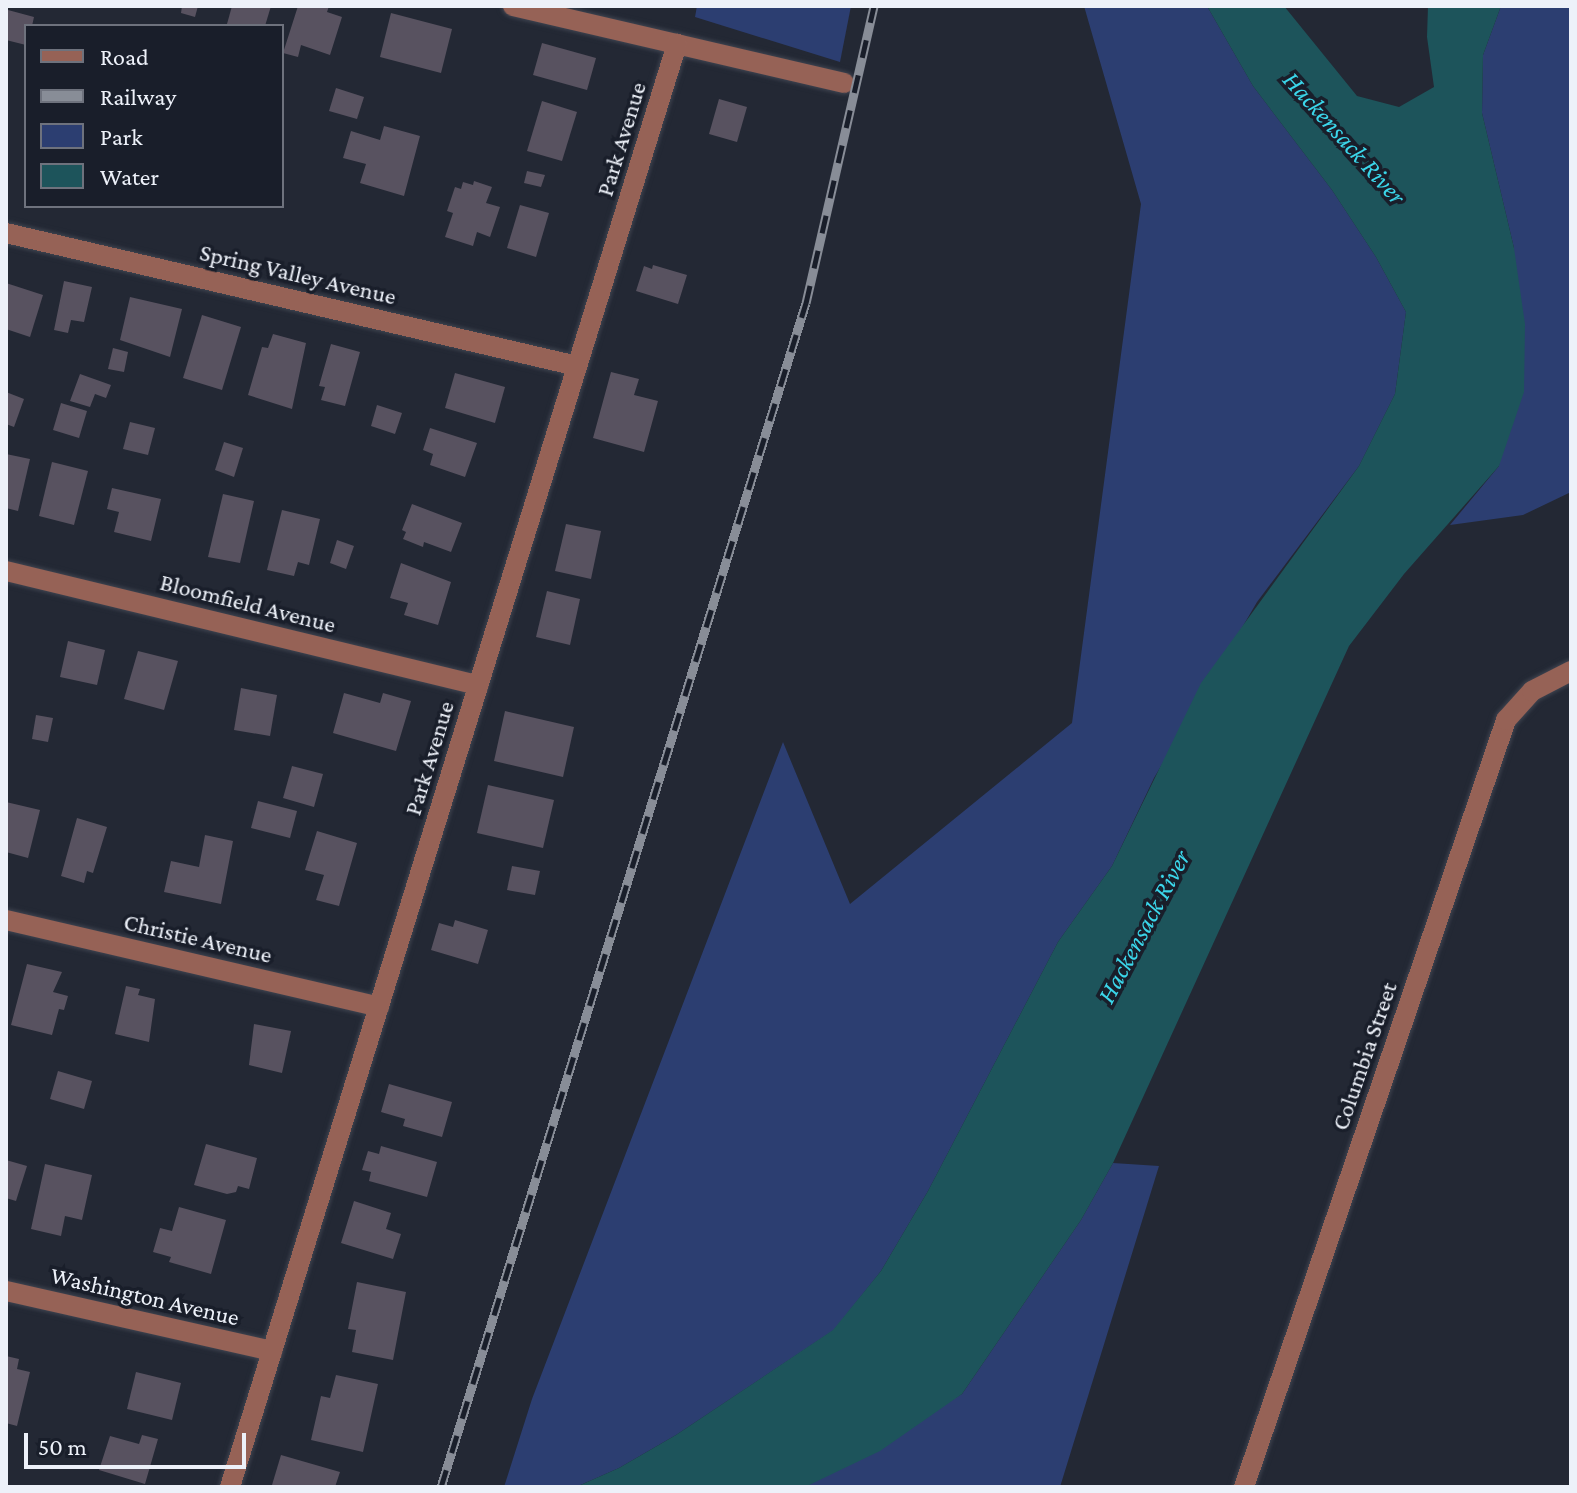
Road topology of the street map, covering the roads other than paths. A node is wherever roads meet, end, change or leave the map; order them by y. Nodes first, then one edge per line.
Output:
1 (513, 6) edge
2 (677, 44) junction
3 (844, 83) dead end
4 (6, 233) edge
5 (577, 366) junction
6 (6, 571) edge
7 (1571, 671) edge
8 (478, 685) junction
9 (6, 920) edge
10 (379, 1007) junction
11 (6, 1291) edge
12 (272, 1351) junction
13 (230, 1487) edge
14 (1244, 1487) edge

1 - 2 street
2 - 3 street
2 - 5 street, Park Avenue
4 - 5 street, Spring Valley Avenue
5 - 8 street, Park Avenue
6 - 8 street, Bloomfield Avenue
7 - 14 street, Columbia Street
8 - 10 street, Park Avenue
9 - 10 street, Christie Avenue
10 - 12 street, Park Avenue
11 - 12 street, Washington Avenue
12 - 13 street, Park Avenue

